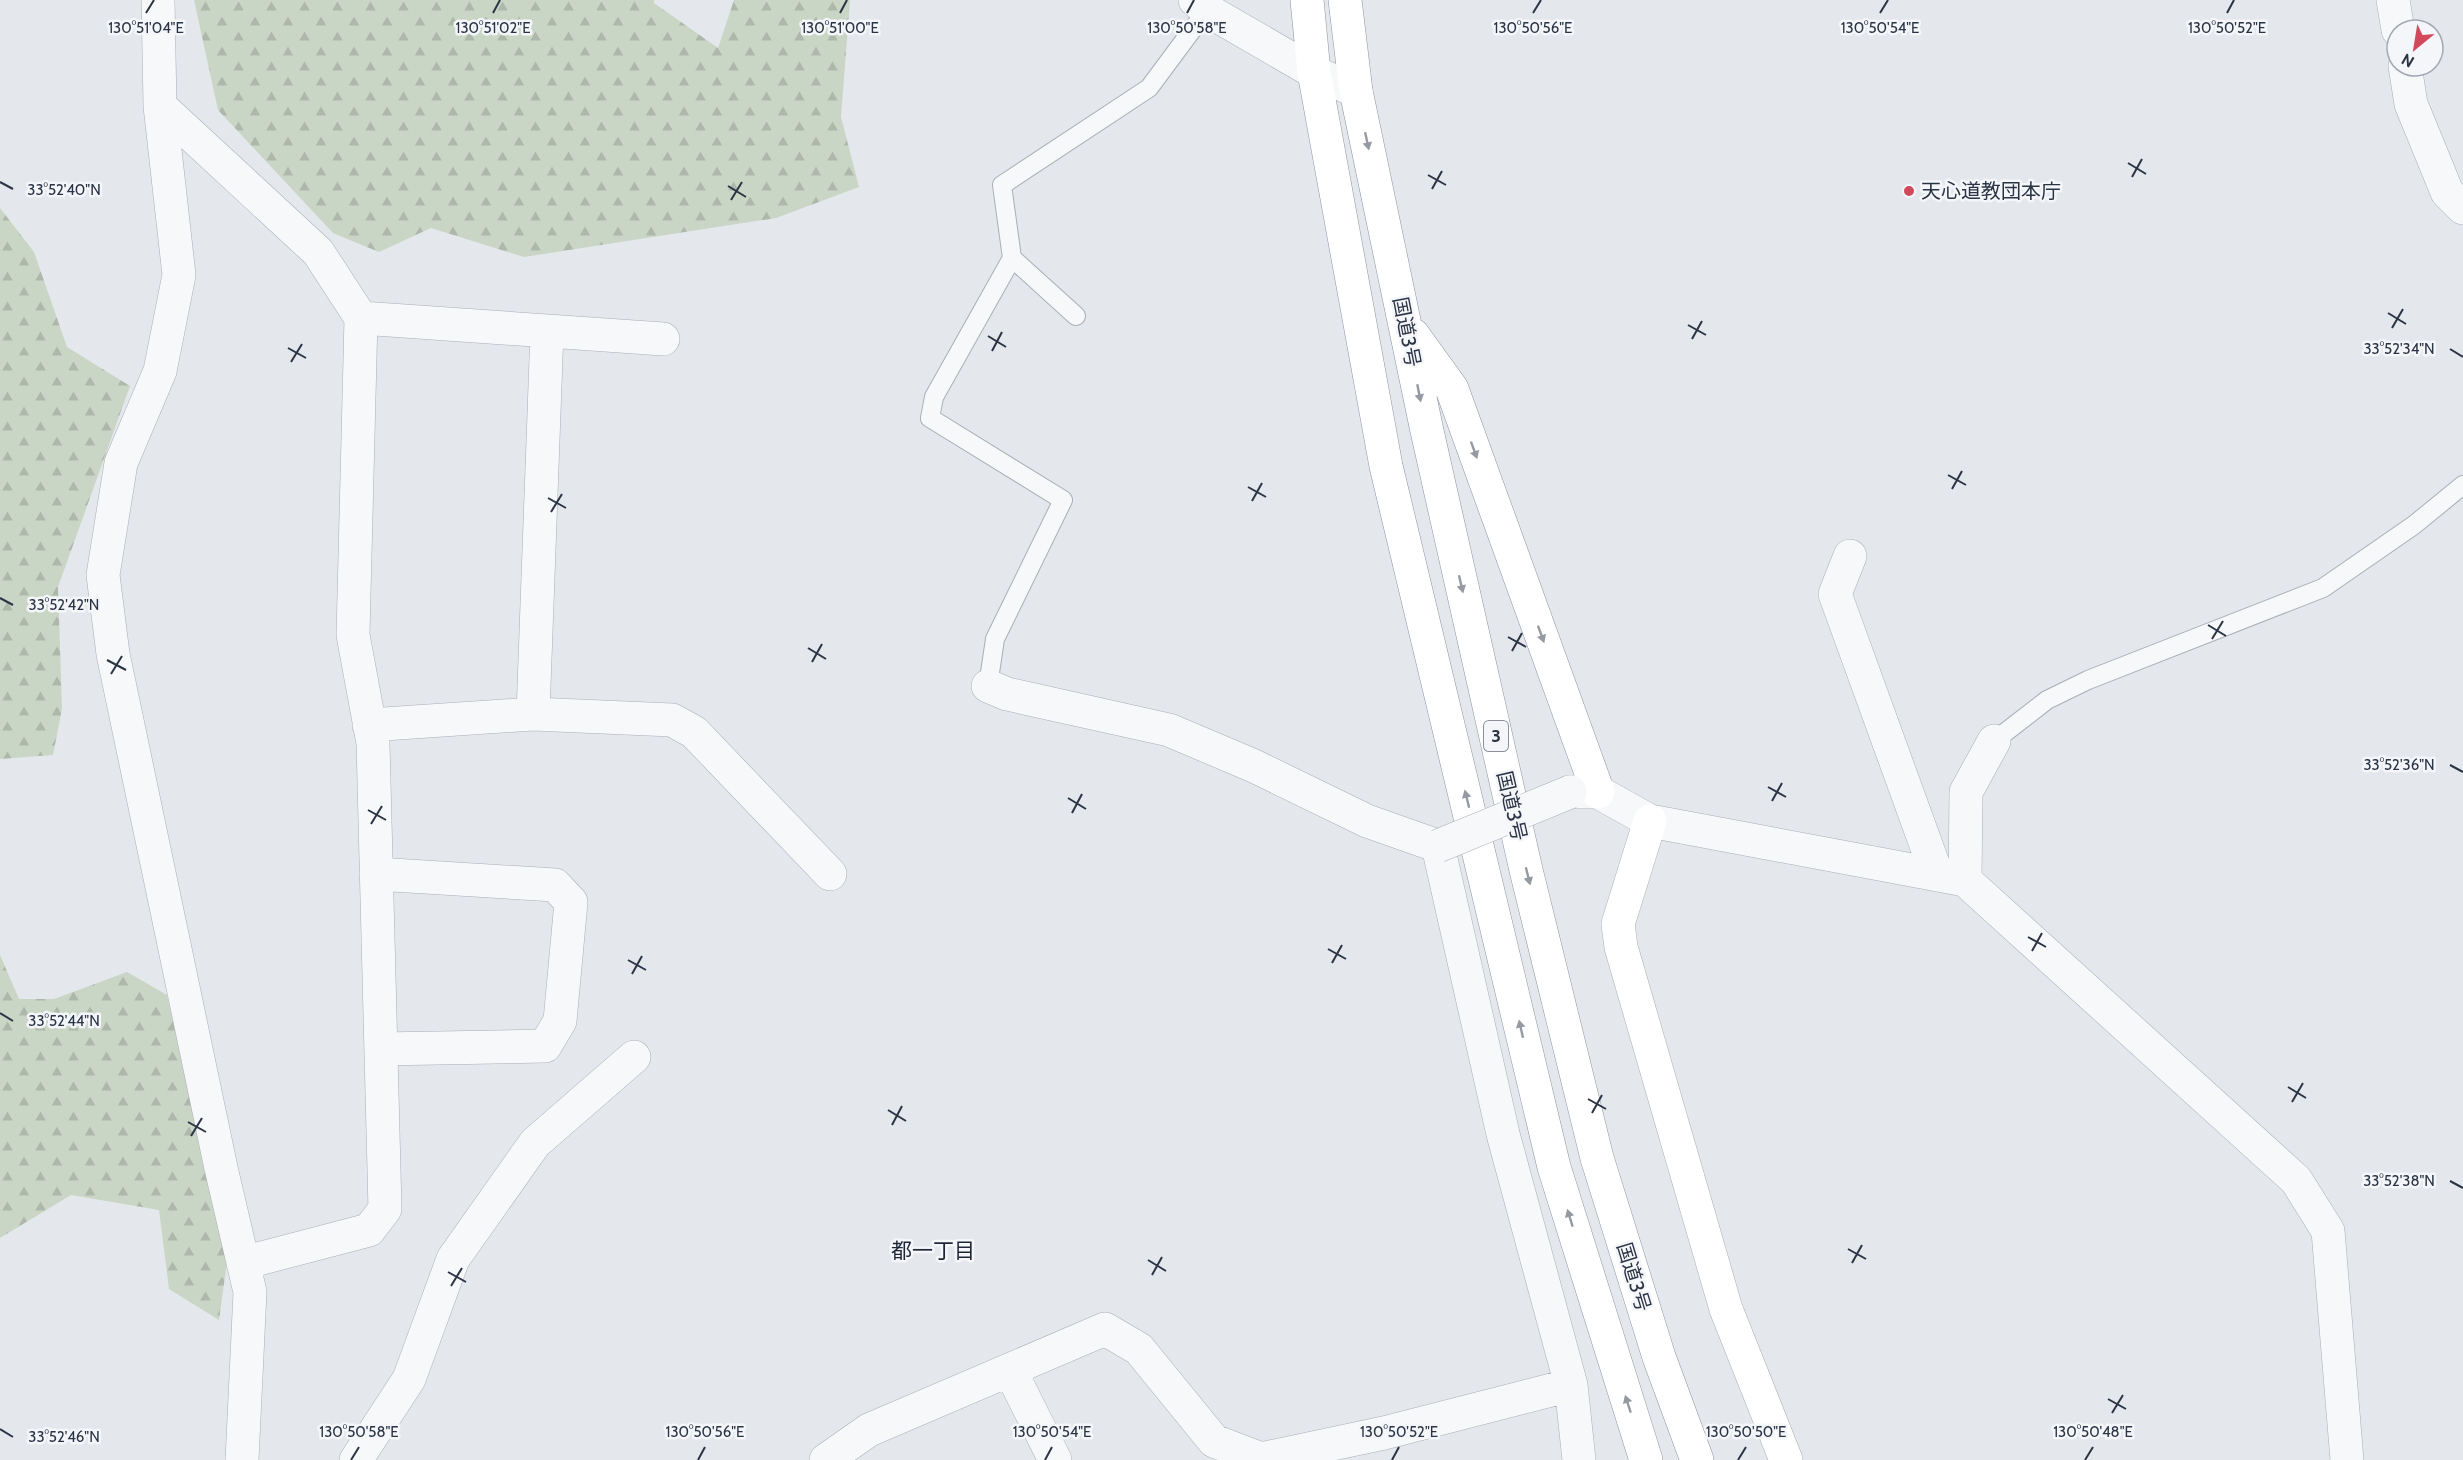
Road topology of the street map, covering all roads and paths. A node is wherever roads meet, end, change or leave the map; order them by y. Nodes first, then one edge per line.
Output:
1 (158, 0) edge
2 (1307, 0) edge
3 (1345, 0) edge
4 (2393, 0) edge
5 (1201, 5) edge
6 (2396, 18) edge
7 (1314, 72) junction
8 (2407, 78) edge
9 (1356, 91) junction
10 (160, 106) junction
11 (2463, 208) edge
12 (1012, 258) junction
13 (1076, 316) dead end
14 (362, 318) junction
15 (1407, 327) junction
16 (548, 331) junction
17 (663, 339) dead end
18 (2463, 485) edge
19 (1850, 556) dead end
20 (988, 686) joint
21 (533, 714) junction
22 (369, 725) junction
23 (1995, 741) joint
24 (1584, 792) junction
25 (1650, 821) junction
26 (1438, 846) junction
27 (376, 874) junction
28 (830, 874) dead end
29 (1951, 878) junction
30 (381, 1049) junction
31 (634, 1057) dead end
32 (243, 1263) junction
33 (1010, 1370) junction
34 (1571, 1385) junction
35 (242, 1460) edge
36 (356, 1460) edge
37 (826, 1460) edge
38 (1055, 1460) edge
39 (1579, 1460) edge
40 (1646, 1460) edge
41 (1697, 1460) edge
42 (1786, 1460) edge
43 (2347, 1460) edge

1 - 10 street
2 - 7 main road, 3
3 - 9 main road, 国道3号 / 3
4 - 6 street
5 - 7 street
5 - 12 lane
7 - 9 street
40 -> 7 main road, 3
8 - 11 street
9 -> 15 main road, 国道3号 / 3
10 - 14 street
10 - 32 street
12 - 13 lane
12 - 20 lane
14 - 16 street
14 - 22 street
15 -> 24 main road
15 -> 41 main road, 国道3号 / 3
16 - 17 street
16 - 21 street
18 - 23 lane
19 - 29 street
20 - 26 street
21 - 22 street
21 - 28 street
22 - 27 street
23 - 29 street
24 - 25 street
24 - 26 street, bridge
25 - 29 street
25 - 42 main road
26 - 34 street
27 - 30 street
27 - 30 street
29 - 43 street
30 - 32 street
31 - 36 street
32 - 35 street
33 - 34 street
33 - 37 street
33 - 38 street
34 - 39 street

